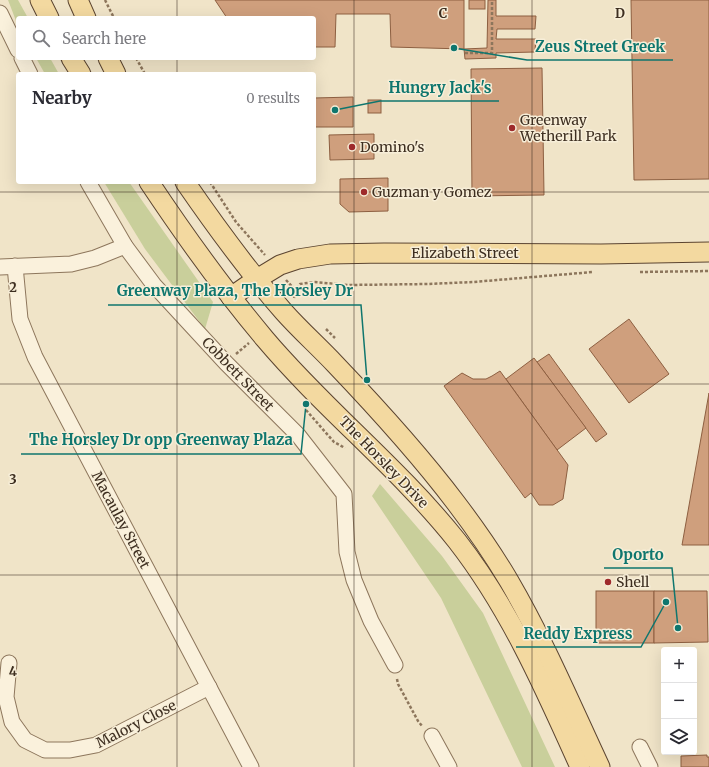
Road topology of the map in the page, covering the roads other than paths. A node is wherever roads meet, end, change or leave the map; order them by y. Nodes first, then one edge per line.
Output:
1 (40, 0) edge
2 (78, 0) edge
3 (0, 13) edge
4 (48, 16) edge
5 (85, 16) edge
6 (16, 46) edge
7 (23, 60) edge
8 (72, 60) edge
9 (109, 60) edge
10 (29, 72) edge
11 (80, 72) edge
12 (115, 72) edge
13 (89, 184) edge
14 (149, 184) edge
15 (186, 184) edge
16 (125, 246) junction
17 (709, 252) edge
18 (15, 266) junction
19 (0, 267) edge
20 (257, 279) junction
21 (231, 297) junction
22 (9, 663) dead end
23 (395, 665) road end
24 (209, 687) junction
25 (432, 736) road end
26 (640, 747) dead end
27 (251, 767) edge
28 (449, 767) edge
29 (580, 767) edge
30 (600, 767) edge
31 (650, 767) edge

1 - 4 main road
2 - 5 main road
3 - 6 street
7 - 10 street
8 - 11 main road
9 - 12 main road
13 - 16 street, Cobbett Street
14 - 21 main road, The Horsley Drive
15 - 20 main road, The Horsley Drive
16 - 18 street
16 - 23 street, Cobbett Street
17 - 20 main road, Elizabeth Street
18 - 19 street
18 - 24 street, Macaulay Street
20 - 21 main road, Elizabeth Street
20 - 30 main road, The Horsley Drive
21 - 29 main road, The Horsley Drive
22 - 24 street, Malory Close
24 - 27 street, Macaulay Street
25 - 28 street
26 - 31 street

